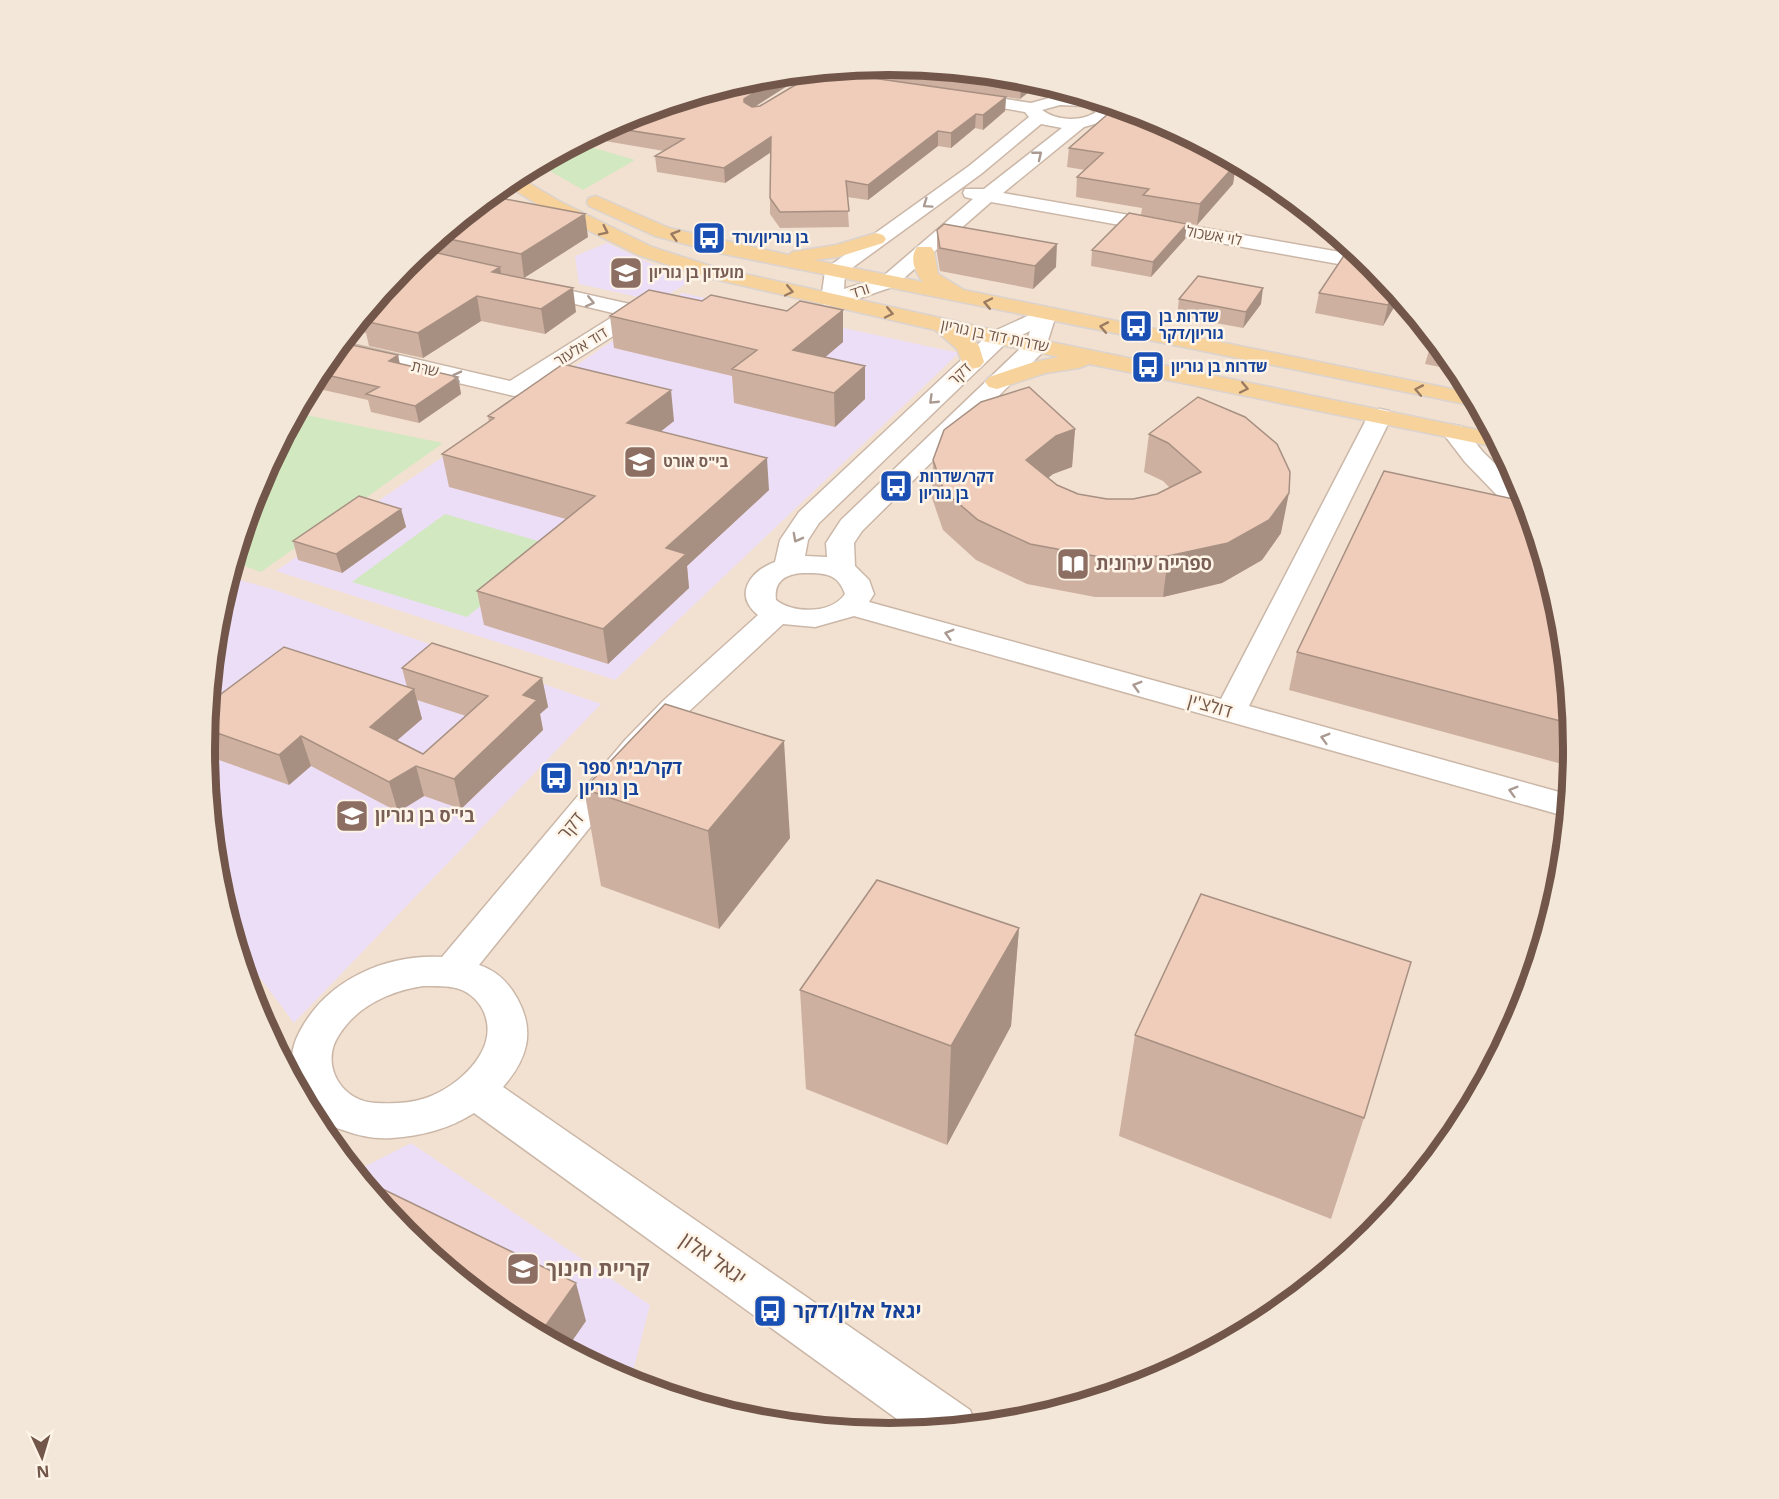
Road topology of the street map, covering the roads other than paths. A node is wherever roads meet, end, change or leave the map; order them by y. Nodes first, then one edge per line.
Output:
1 (826, 78) edge
2 (874, 85) edge
3 (943, 95) edge
4 (1061, 97) edge
5 (1102, 110) edge
6 (1037, 112) junction
7 (1116, 115) edge
8 (1125, 119) edge
9 (1079, 123) junction
10 (975, 170) junction
11 (520, 185) edge
12 (992, 192) junction
13 (579, 194) dead end
14 (876, 239) junction
15 (924, 251) junction
16 (754, 255) junction
17 (1353, 261) edge
18 (835, 271) junction
19 (888, 282) junction
20 (511, 284) edge
21 (962, 297) junction
22 (832, 300) junction
23 (1045, 315) junction
24 (941, 324) junction
25 (998, 338) junction
26 (1037, 345) junction
27 (346, 350) edge
28 (1112, 361) junction
29 (972, 362) junction
30 (997, 382) junction
31 (514, 389) joint
32 (1466, 399) edge
33 (1380, 417) junction
34 (1454, 432) junction
35 (1488, 439) edge
36 (1502, 472) edge
37 (788, 567) junction
38 (841, 570) junction
39 (850, 606) junction
40 (777, 614) junction
41 (1230, 712) junction
42 (1562, 804) edge
43 (452, 972) junction
44 (474, 1090) junction
45 (315, 1101) edge
46 (943, 1422) edge

1 - 2 street
3 - 6 street
4 - 6 street
5 - 9 street
6 - 9 street
6 - 10 street, ורד
7 - 8 street
12 -> 9 street, ורד
10 - 12 street
10 -> 14 street, ורד
11 -> 22 main road, שדרות דוד בן גוריון
12 - 15 street, ורד
12 - 17 street, לוי אשכול
16 -> 13 main road, שדרות דוד בן גוריון
14 - 16 main road
14 - 18 street, ורד
15 - 19 street, ורד
15 - 21 main road
16 - 18 main road, שדרות דוד בן גוריון
18 - 19 main road, שדרות דוד בן גוריון
18 - 22 street, ורד
19 - 21 main road, שדרות דוד בן גוריון
19 - 22 street, ורד
20 -> 31 street, דוד אלעזר
23 -> 21 main road, שדרות דוד בן גוריון
22 -> 24 main road, שדרות דוד בן גוריון
23 - 25 street, דקר
23 - 26 street
32 -> 23 main road, שדרות דוד בן גוריון
24 - 25 main road, שדרות דוד בן גוריון
24 - 29 main road
25 - 26 main road, שדרות דוד בן גוריון
25 - 29 street, דקר
26 - 28 main road, שדרות דוד בן גוריון
26 - 30 street, דקר
31 -> 27 street, שרת
28 - 30 main road
28 -> 33 main road, שדרות דוד בן גוריון
29 -> 37 street, דקר
30 - 38 street, דקר
33 - 34 main road, שדרות דוד בן גוריון
33 - 41 street
34 - 35 main road, שדרות דוד בן גוריון
34 - 36 street
37 - 38 street
37 - 40 street
38 - 39 street
39 - 40 street
41 -> 39 street, דולצ'ין
40 - 43 street, דקר
42 -> 41 street, דולצ'ין
43 - 44 street
43 - 45 street
44 - 45 street
44 - 46 street, יגאל אלון

